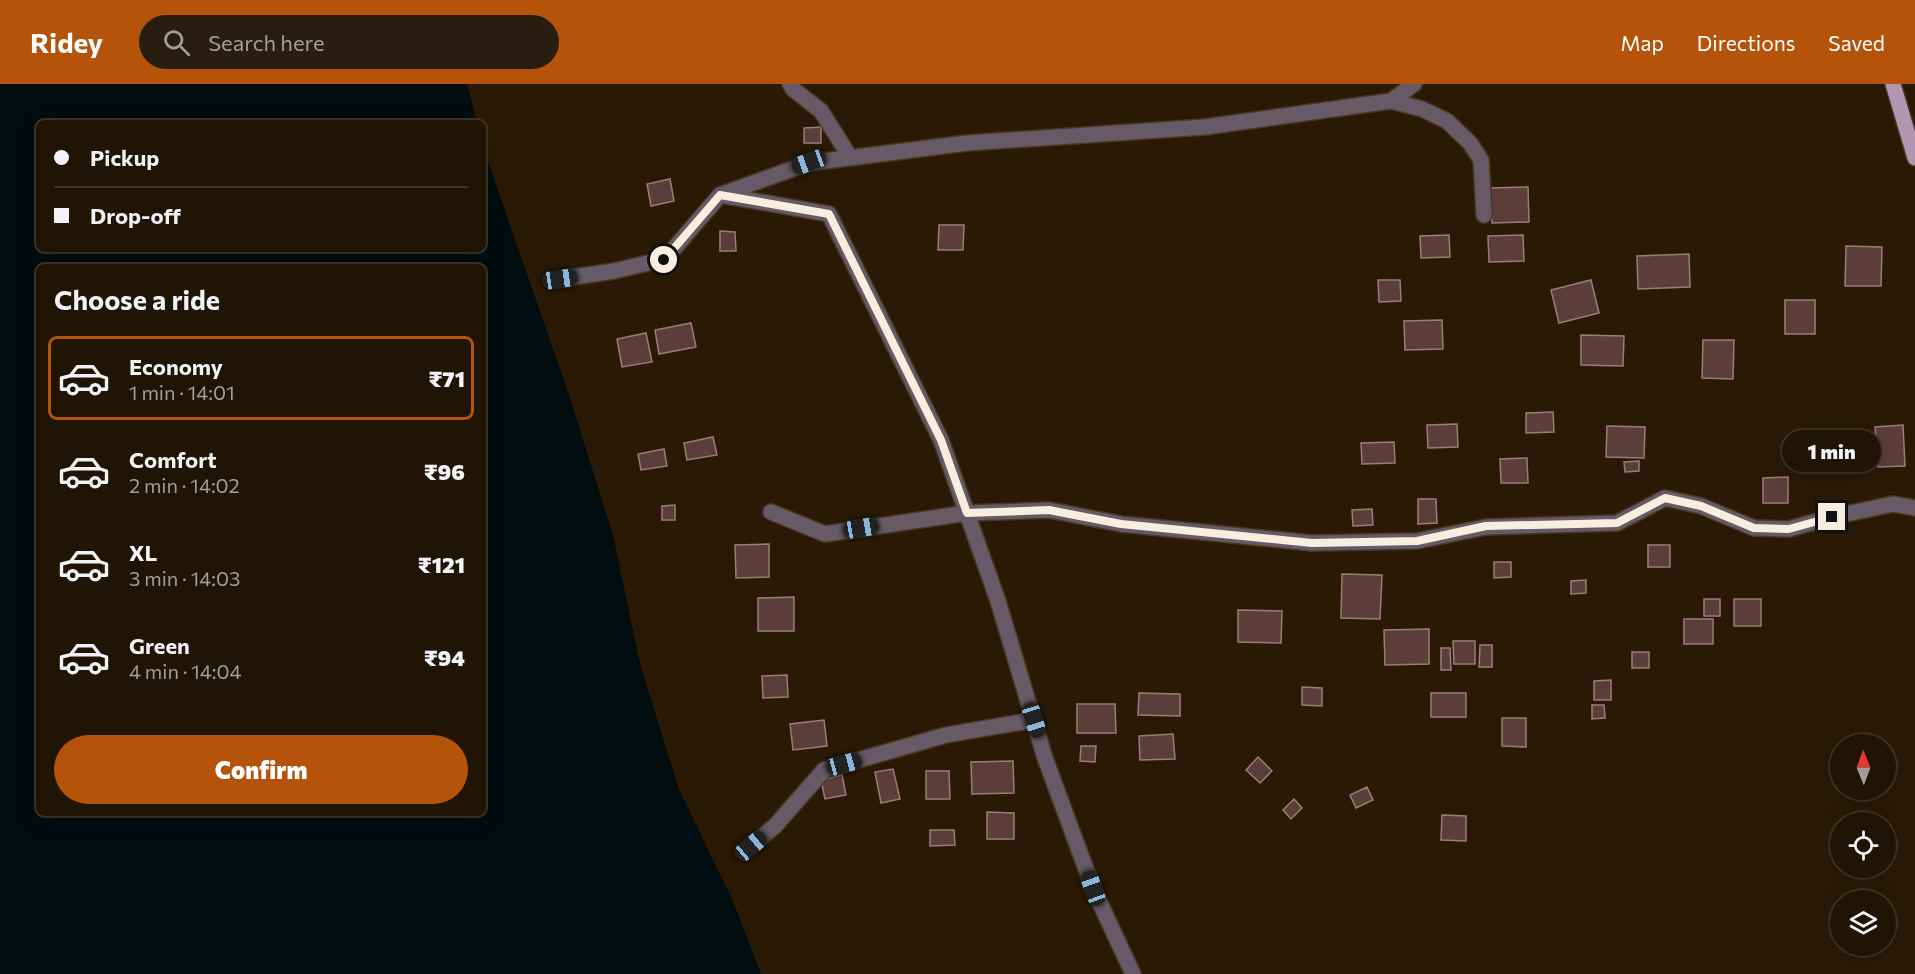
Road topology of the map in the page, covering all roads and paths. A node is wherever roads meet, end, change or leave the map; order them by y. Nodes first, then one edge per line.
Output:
1 (790, 84) edge
2 (1414, 84) edge
3 (1893, 84) edge
4 (1391, 101) junction
5 (850, 157) junction
6 (1915, 158) edge
7 (720, 195) junction
8 (1484, 215) dead end
9 (560, 279) dead end
10 (1915, 507) edge
11 (771, 512) dead end
12 (967, 513) junction
13 (1034, 720) junction
14 (751, 846) dead end
15 (1133, 974) edge

1 - 5 street
2 - 4 street
3 - 6 main road
4 - 5 street
4 - 8 street
5 - 7 street
7 - 9 street
7 - 12 street
10 - 12 street
11 - 12 street
12 - 13 street
13 - 14 street
13 - 15 street

